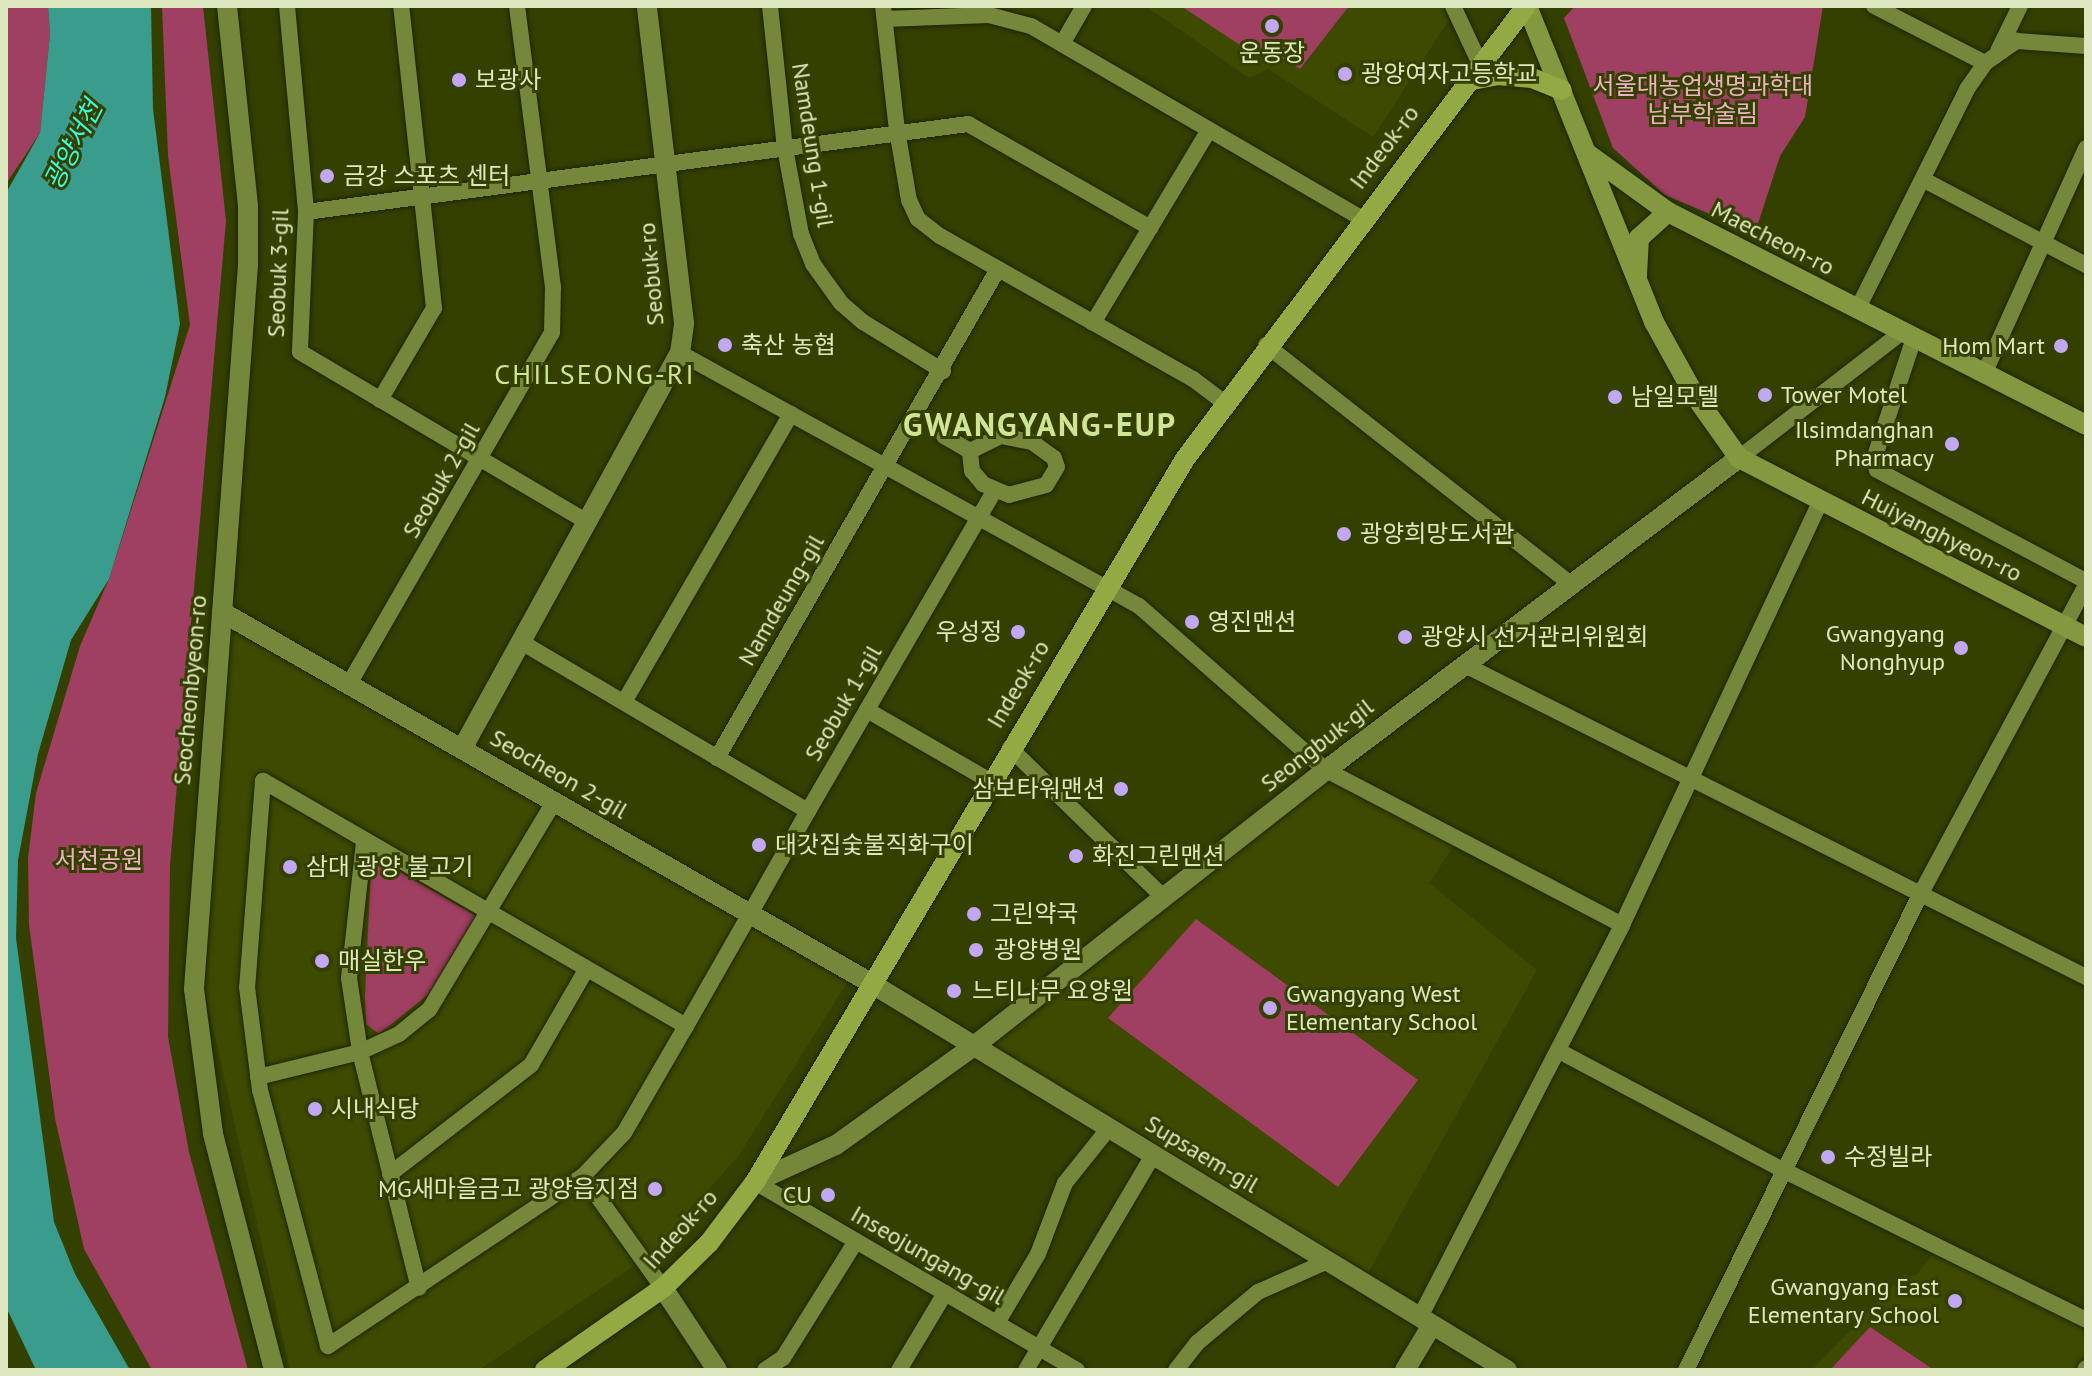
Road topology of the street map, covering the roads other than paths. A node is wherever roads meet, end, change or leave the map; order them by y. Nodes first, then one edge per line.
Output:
1 (227, 6) edge
2 (287, 6) edge
3 (401, 6) edge
4 (517, 6) edge
5 (647, 6) edge
6 (770, 6) edge
7 (1084, 6) edge
8 (1453, 6) edge
9 (1526, 6) edge
10 (1874, 6) edge
11 (2020, 6) edge
12 (884, 13) edge
13 (1062, 44) junction
14 (2086, 46) edge
15 (1998, 51) junction
16 (1985, 63) junction
17 (1480, 64) junction
18 (1467, 81) junction
19 (1562, 90) junction
20 (897, 130) junction
21 (1209, 130) junction
22 (785, 148) junction
23 (2086, 148) edge
24 (1587, 153) junction
25 (666, 162) junction
26 (1924, 180) junction
27 (539, 181) junction
28 (423, 197) junction
29 (306, 212) junction
30 (1668, 212) junction
31 (1362, 219) junction
32 (1150, 228) junction
33 (2043, 243) junction
34 (2086, 265) edge
35 (998, 269) junction
36 (1637, 282) junction
37 (1857, 310) junction
38 (1093, 323) junction
39 (1908, 335) junction
40 (1266, 345) junction
41 (680, 353) junction
42 (943, 371) junction
43 (1984, 374) junction
44 (380, 400) junction
45 (1224, 402) junction
46 (791, 414) junction
47 (2086, 425) edge
48 (944, 436) dead end
49 (970, 451) junction
50 (1739, 458) junction
51 (481, 459) junction
52 (887, 467) junction
53 (994, 492) junction
54 (1820, 502) junction
55 (978, 518) junction
56 (587, 522) junction
57 (2086, 583) edge
58 (1572, 585) junction
59 (1105, 589) junction
60 (222, 612) junction
61 (2065, 626) junction
62 (2086, 637) edge
63 (521, 642) junction
64 (1465, 665) junction
65 (349, 684) junction
66 (624, 702) junction
67 (867, 710) junction
68 (1010, 748) junction
69 (462, 749) junction
70 (717, 758) junction
71 (1326, 770) junction
72 (1689, 780) junction
73 (990, 781) junction
74 (554, 802) junction
75 (808, 811) junction
76 (364, 842) junction
77 (1920, 895) junction
78 (1164, 898) junction
79 (490, 912) junction
80 (750, 914) junction
81 (1622, 925) junction
82 (586, 970) junction
83 (2086, 977) edge
84 (869, 982) junction
85 (686, 1026) junction
86 (974, 1046) junction
87 (1559, 1051) junction
88 (360, 1052) junction
89 (258, 1077) junction
90 (1109, 1128) junction
91 (1153, 1155) junction
92 (1783, 1170) junction
93 (390, 1174) junction
94 (583, 1176) junction
95 (755, 1182) junction
96 (856, 1241) junction
97 (1328, 1261) junction
98 (419, 1288) junction
99 (663, 1288) junction
100 (945, 1293) junction
101 (2086, 1320) edge
102 (1426, 1321) junction
103 (997, 1323) junction
104 (1039, 1348) junction
105 (274, 1370) edge
106 (545, 1370) edge
107 (717, 1370) edge
108 (765, 1370) edge
109 (899, 1370) edge
110 (1026, 1370) edge
111 (1077, 1370) edge
112 (1176, 1370) edge
113 (1405, 1370) edge
114 (1507, 1370) edge
115 (1686, 1370) edge

1 - 60 street, Seocheonbyeon-ro
2 - 29 street, Seobuk 3-gil
3 - 28 street
4 - 27 street, Seobuk 2-gil
5 - 25 street, Seobuk-ro
6 - 22 street, Namdeung 1-gil
7 - 13 street
8 - 17 street
9 - 17 main road, Indeok-ro
9 - 19 main road
10 - 16 street
11 - 15 street
12 - 13 street
12 - 20 street
13 - 21 street
14 - 15 street
15 - 16 street
16 - 26 street
17 - 18 main road, Indeok-ro
18 - 19 main road
18 - 31 main road, Indeok-ro
19 - 24 main road
20 - 22 street
20 - 32 street
20 - 35 street
21 - 31 street
21 - 32 street
22 - 25 street
22 - 42 street, Namdeung 1-gil
23 - 33 street
24 - 30 main road, Maecheon-ro
24 - 36 main road, Huiyanghyeon-ro
25 - 27 street
25 - 41 street, Seobuk-ro
26 - 33 street
26 - 37 street
27 - 28 street
27 - 51 street, Seobuk 2-gil
28 - 29 street
28 - 44 street
29 - 44 street, Seobuk 3-gil
30 - 36 main road
30 - 37 main road, Maecheon-ro
31 - 40 main road, Indeok-ro
32 - 38 street
33 - 34 street
33 - 43 street
35 - 38 street
35 - 42 street, Namdeung-gil
36 - 50 main road, Huiyanghyeon-ro
37 - 39 main road, Maecheon-ro
38 - 45 street
39 - 43 main road, Maecheon-ro
39 - 50 street, Seongbuk-gil
39 - 57 street
40 - 45 main road, Indeok-ro
40 - 58 street
41 - 46 street
41 - 56 street, Seobuk-ro
42 - 52 street, Namdeung-gil
43 - 47 main road, Maecheon-ro
44 - 51 street, Seobuk 3-gil
45 - 59 main road, Indeok-ro
46 - 52 street
46 - 66 street
48 - 49 street
49 - 53 street
49 - 53 street
50 - 54 main road, Huiyanghyeon-ro
50 - 58 street, Seongbuk-gil
51 - 56 street, Seobuk 3-gil
51 - 65 street, Seobuk 2-gil
52 - 55 street
52 - 70 street, Namdeung-gil
53 - 55 street, Seobuk 1-gil
54 - 61 main road, Huiyanghyeon-ro
54 - 72 street
55 - 59 street
55 - 67 street, Seobuk 1-gil
56 - 63 street, Seobuk-ro
57 - 61 street
58 - 64 street, Seongbuk-gil
59 - 68 main road, Indeok-ro
59 - 71 street
60 - 65 street, Seocheon 2-gil
60 - 105 street, Seocheonbyeon-ro
61 - 62 main road, Huiyanghyeon-ro
61 - 77 street
63 - 66 street
63 - 69 street, Seobuk-ro
64 - 71 street, Seongbuk-gil
64 - 72 street
65 - 69 street, Seocheon 2-gil
66 - 70 street
67 - 73 street
67 - 75 street, Seobuk 1-gil
68 - 73 main road, Indeok-ro
68 - 78 street
69 - 74 street, Seocheon 2-gil
70 - 75 street
71 - 78 street, Seongbuk-gil
71 - 81 street
72 - 77 street
72 - 81 street
73 - 84 main road, Indeok-ro
74 - 79 street
74 - 80 street, Seocheon 2-gil
75 - 80 street, Seobuk 1-gil
76 - 79 street
76 - 88 street
76 - 89 street
77 - 83 street
77 - 92 street
78 - 86 street, Seongbuk-gil
79 - 82 street
79 - 88 street
80 - 84 street, Seocheon 2-gil
80 - 85 street, Seobuk 1-gil
81 - 87 street
82 - 85 street
82 - 93 street
84 - 86 street, Supsaem-gil
84 - 95 main road, Indeok-ro
85 - 94 street, Seobuk 1-gil
86 - 90 street, Supsaem-gil
86 - 95 street, Seongbuk-gil
87 - 92 street
87 - 102 street
88 - 89 street
88 - 93 street
89 - 98 street, Seobuk 1-gil
90 - 91 street, Supsaem-gil
90 - 103 street
91 - 97 street, Supsaem-gil
91 - 104 street
92 - 101 street
92 - 115 street
93 - 98 street
94 - 98 street, Seobuk 1-gil
94 - 99 street
95 - 96 street, Inseojungang-gil
95 - 99 main road, Indeok-ro
96 - 100 street, Inseojungang-gil
96 - 108 street
97 - 102 street, Supsaem-gil
97 - 112 street
99 - 106 main road, Indeok-ro
99 - 107 street
100 - 103 street, Inseojungang-gil
100 - 109 street
102 - 113 street
102 - 114 street, Supsaem-gil
103 - 104 street, Inseojungang-gil
104 - 110 street
104 - 111 street, Inseojungang-gil

